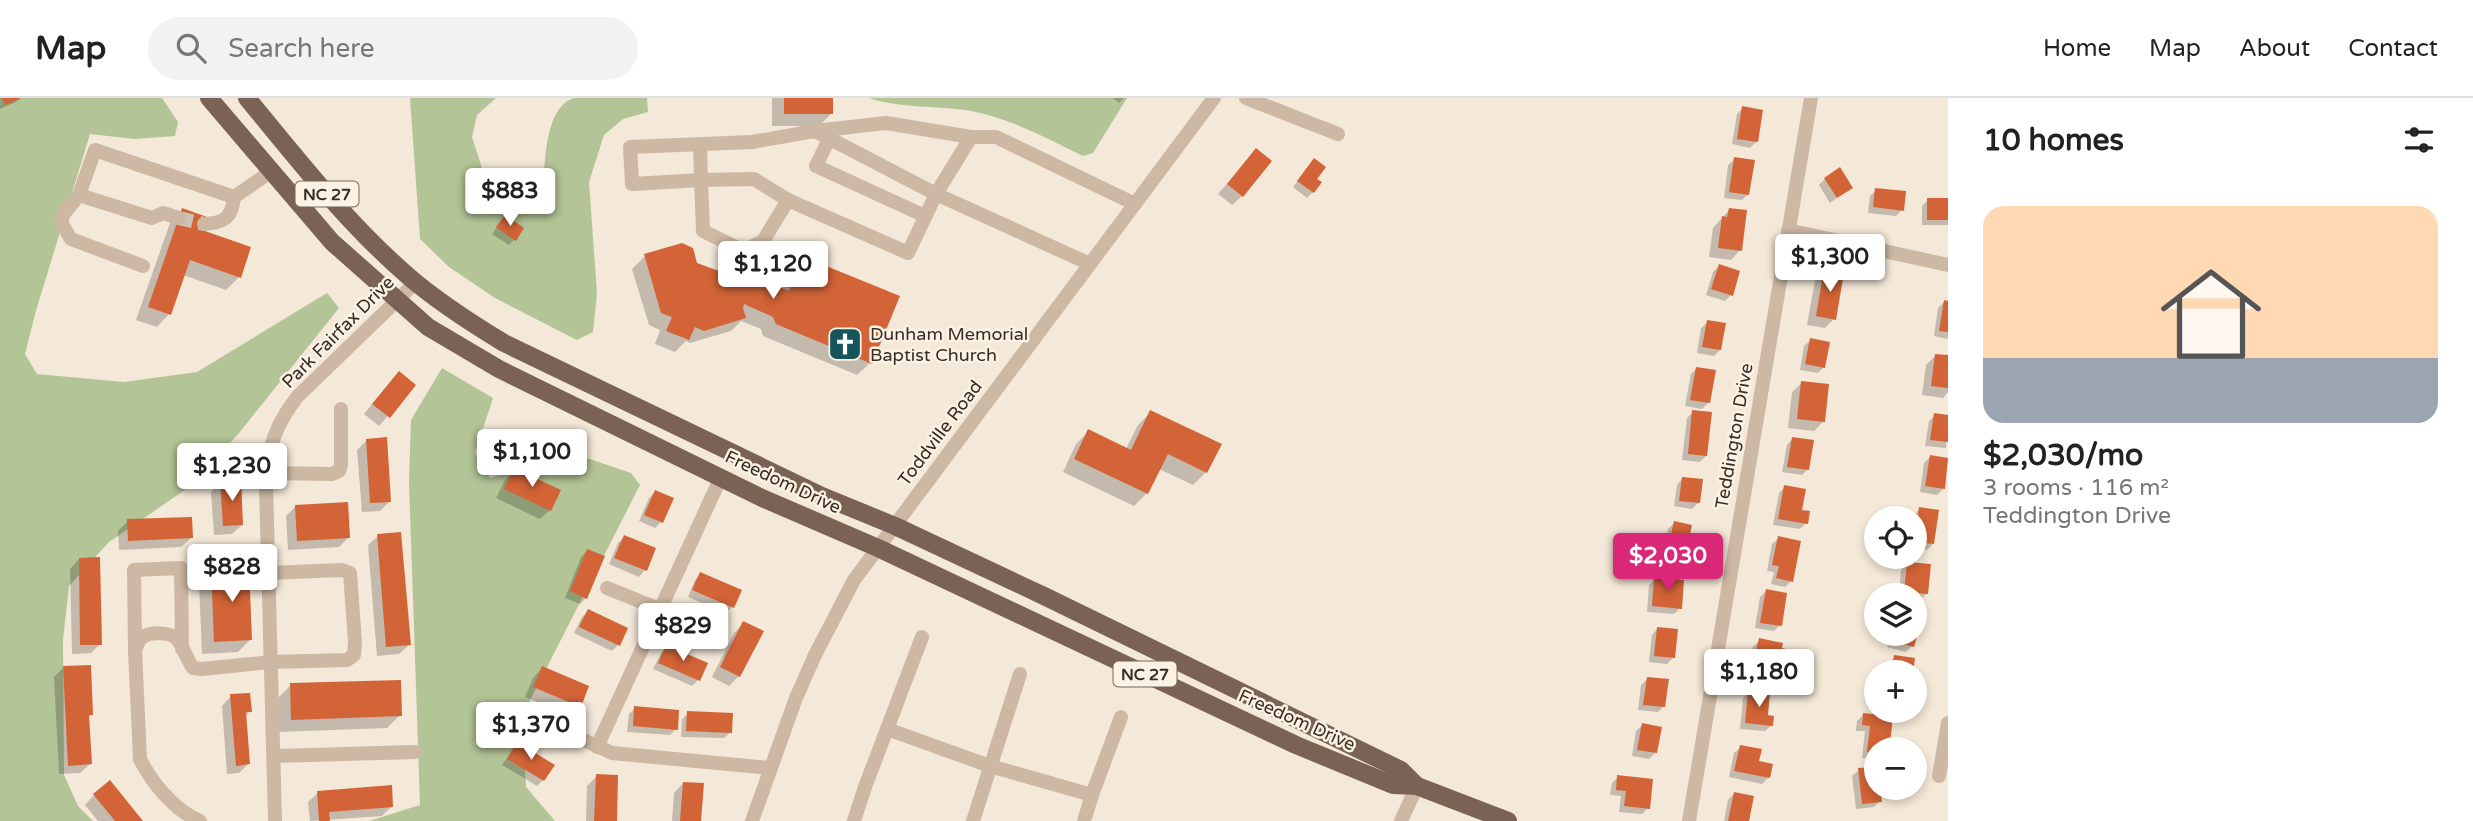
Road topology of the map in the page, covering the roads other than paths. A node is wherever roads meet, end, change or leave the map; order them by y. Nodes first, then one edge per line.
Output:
1 (209, 98) edge
2 (247, 98) edge
3 (1214, 98) edge
4 (1246, 98) edge
5 (1811, 98) edge
6 (814, 131) junction
7 (1338, 134) dead end
8 (971, 137) junction
9 (829, 139) junction
10 (699, 145) junction
11 (272, 171) junction
12 (701, 180) junction
13 (936, 194) junction
14 (79, 195) junction
15 (234, 197) junction
16 (788, 200) junction
17 (1135, 204) junction
18 (925, 216) junction
19 (179, 218) tunnel mouth
20 (204, 224) tunnel mouth
21 (1788, 230) junction
22 (1090, 264) junction
23 (1948, 265) edge
24 (143, 266) dead end
25 (416, 282) junction
26 (397, 300) junction
27 (341, 409) dead end
28 (267, 473) junction
29 (721, 477) junction
30 (895, 526) junction
31 (878, 548) junction
32 (268, 573) junction
33 (607, 588) dead end
34 (660, 609) junction
35 (721, 634) dead end
36 (922, 637) dead end
37 (182, 650) junction
38 (135, 651) junction
39 (271, 662) junction
40 (1020, 674) dead end
41 (1121, 717) dead end
42 (536, 718) dead end
43 (1948, 723) edge
44 (887, 729) junction
45 (597, 747) junction
46 (415, 752) dead end
47 (274, 756) junction
48 (990, 766) junction
49 (769, 768) junction
50 (1939, 776) dead end
51 (1417, 786) junction
52 (1092, 795) junction
53 (200, 821) edge
54 (275, 821) edge
55 (752, 821) edge
56 (854, 821) edge
57 (973, 821) edge
58 (1084, 821) edge
59 (1401, 821) edge
60 (1508, 821) edge
61 (1689, 821) edge

1 - 11 main road, Freedom Drive / NC 27
2 - 25 main road, Freedom Drive / NC 27
3 - 17 street, Toddville Road
4 - 7 street
5 - 21 street, Teddington Drive
6 - 8 street
6 - 9 street
6 - 10 street
8 - 13 street
8 - 17 street
9 - 13 street
9 - 18 street
10 - 12 street
10 - 12 street
11 - 15 street
11 - 26 main road, Freedom Drive / NC 27
12 - 16 street
12 - 16 street
13 - 18 street
13 - 22 street
14 - 15 street
14 - 19 street
14 - 24 street
15 - 20 street
16 - 18 street
17 - 22 street, Toddville Road
21 - 23 street
21 - 61 street, Teddington Drive
22 - 30 street, Toddville Road
25 - 26 street, Park Fairfax Drive
25 - 30 main road, Freedom Drive / NC 27
26 - 28 street, Park Fairfax Drive
26 - 29 main road, Freedom Drive / NC 27
27 - 28 street
28 - 32 street, Park Fairfax Drive
29 - 31 main road, Freedom Drive / NC 27
29 - 34 street
30 - 31 street, Toddville Road
30 - 51 main road, Freedom Drive / NC 27
31 - 49 street, Toddville Road
31 - 51 main road, Freedom Drive / NC 27
32 - 39 street, Park Fairfax Drive
32 - 39 street
33 - 34 street
34 - 35 street
34 - 45 street
36 - 44 street
37 - 38 street
37 - 38 street
37 - 39 street
38 - 53 street
39 - 47 street, Park Fairfax Drive
40 - 48 street
41 - 52 street
42 - 45 street
43 - 50 street
44 - 48 street
44 - 56 street
45 - 49 street
46 - 47 street
47 - 54 street, Park Fairfax Drive
48 - 52 street
48 - 57 street
49 - 55 street, Toddville Road
51 - 59 street
51 - 60 main road, Freedom Drive / NC 27
52 - 58 street

